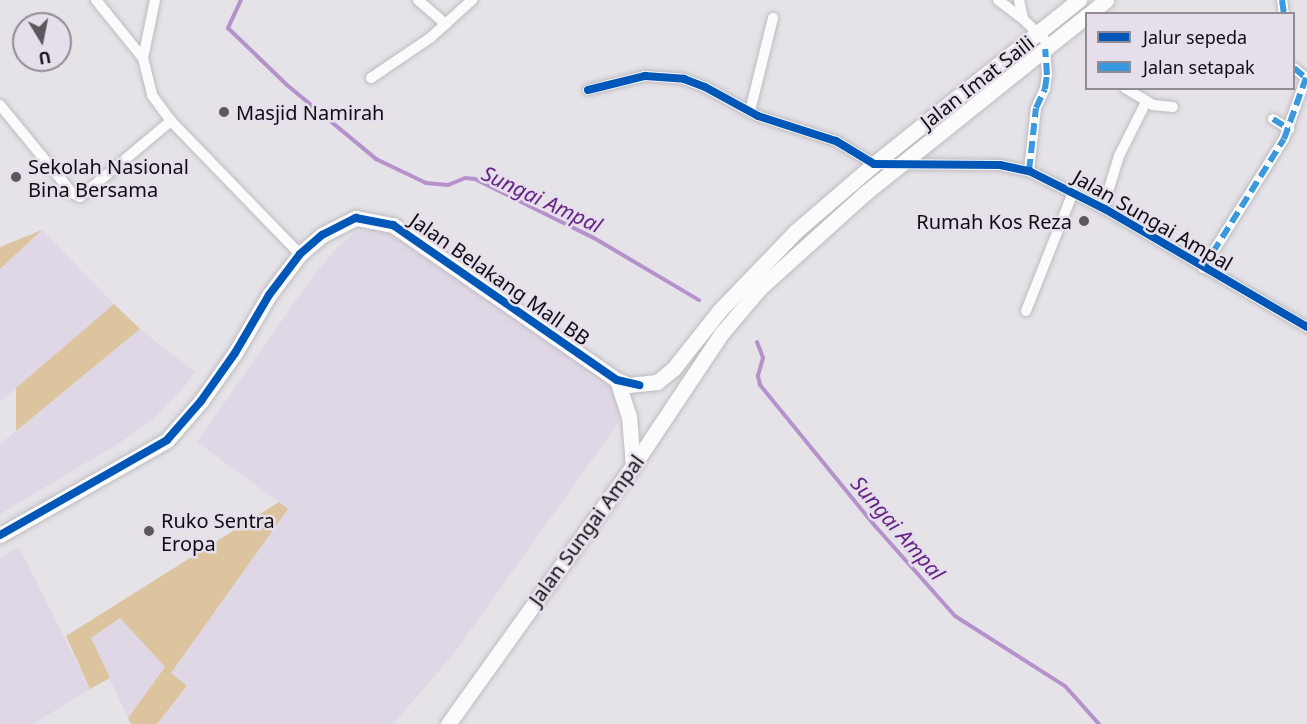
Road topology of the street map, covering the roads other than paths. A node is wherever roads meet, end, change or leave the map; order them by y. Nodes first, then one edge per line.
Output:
1 (96, 0) edge
2 (155, 0) edge
3 (418, 0) edge
4 (472, 0) edge
5 (998, 0) edge
6 (1019, 0) edge
7 (1079, 0) edge
8 (1106, 0) edge
9 (1092, 12) edge
10 (1085, 17) edge
11 (773, 18) dead end
12 (1023, 19) junction
13 (446, 24) junction
14 (1039, 33) junction
15 (1048, 47) junction
16 (143, 58) junction
17 (371, 78) dead end
18 (1307, 78) edge
19 (588, 90) dead end
20 (1128, 90) edge
21 (1304, 94) edge
22 (1146, 102) junction
23 (0, 105) edge
24 (1173, 107) dead end
25 (750, 111) junction
26 (1273, 119) dead end
27 (171, 121) junction
28 (1289, 129) junction
29 (904, 163) junction
30 (874, 164) junction
31 (1029, 171) junction
32 (1073, 192) junction
33 (1103, 208) junction
34 (300, 254) junction
35 (1203, 268) junction
36 (760, 279) junction
37 (1026, 311) dead end
38 (1307, 327) edge
39 (617, 380) junction
40 (633, 466) junction
41 (0, 535) edge
42 (448, 724) edge

1 - 16 street
2 - 16 street
3 - 13 street
4 - 13 street
5 - 12 street
6 - 12 street
7 - 14 main road, Jalan Imat Saili
8 - 9 main road, Jalan Imat Saili
10 - 15 main road, Jalan Imat Saili
11 - 25 street
12 - 14 street
13 - 17 street
14 - 15 street
14 - 30 main road, Jalan Imat Saili
15 - 29 main road, Jalan Imat Saili
15 - 31 street
16 - 27 street
18 - 21 street
19 - 25 street
20 - 22 street
21 - 28 street
22 - 24 street
22 - 33 street
23 - 27 street
25 - 30 street
26 - 28 street
27 - 34 street
28 - 35 street
29 - 30 street, Jalan Sungai Ampal
29 - 31 street, Jalan Sungai Ampal
29 - 36 main road
30 - 36 main road
31 - 32 street, Jalan Sungai Ampal
32 - 33 street, Jalan Sungai Ampal
32 - 37 street
33 - 35 street, Jalan Sungai Ampal
34 - 39 main road, Jalan Belakang Mall BB
34 - 41 main road, Jalan Belakang Mall BB
35 - 38 street, Jalan Sungai Ampal
36 - 39 main road, Jalan Belakang Mall BB
36 - 40 main road, Jalan Sungai Ampal
39 - 40 main road
40 - 42 main road, Jalan Sungai Ampal

